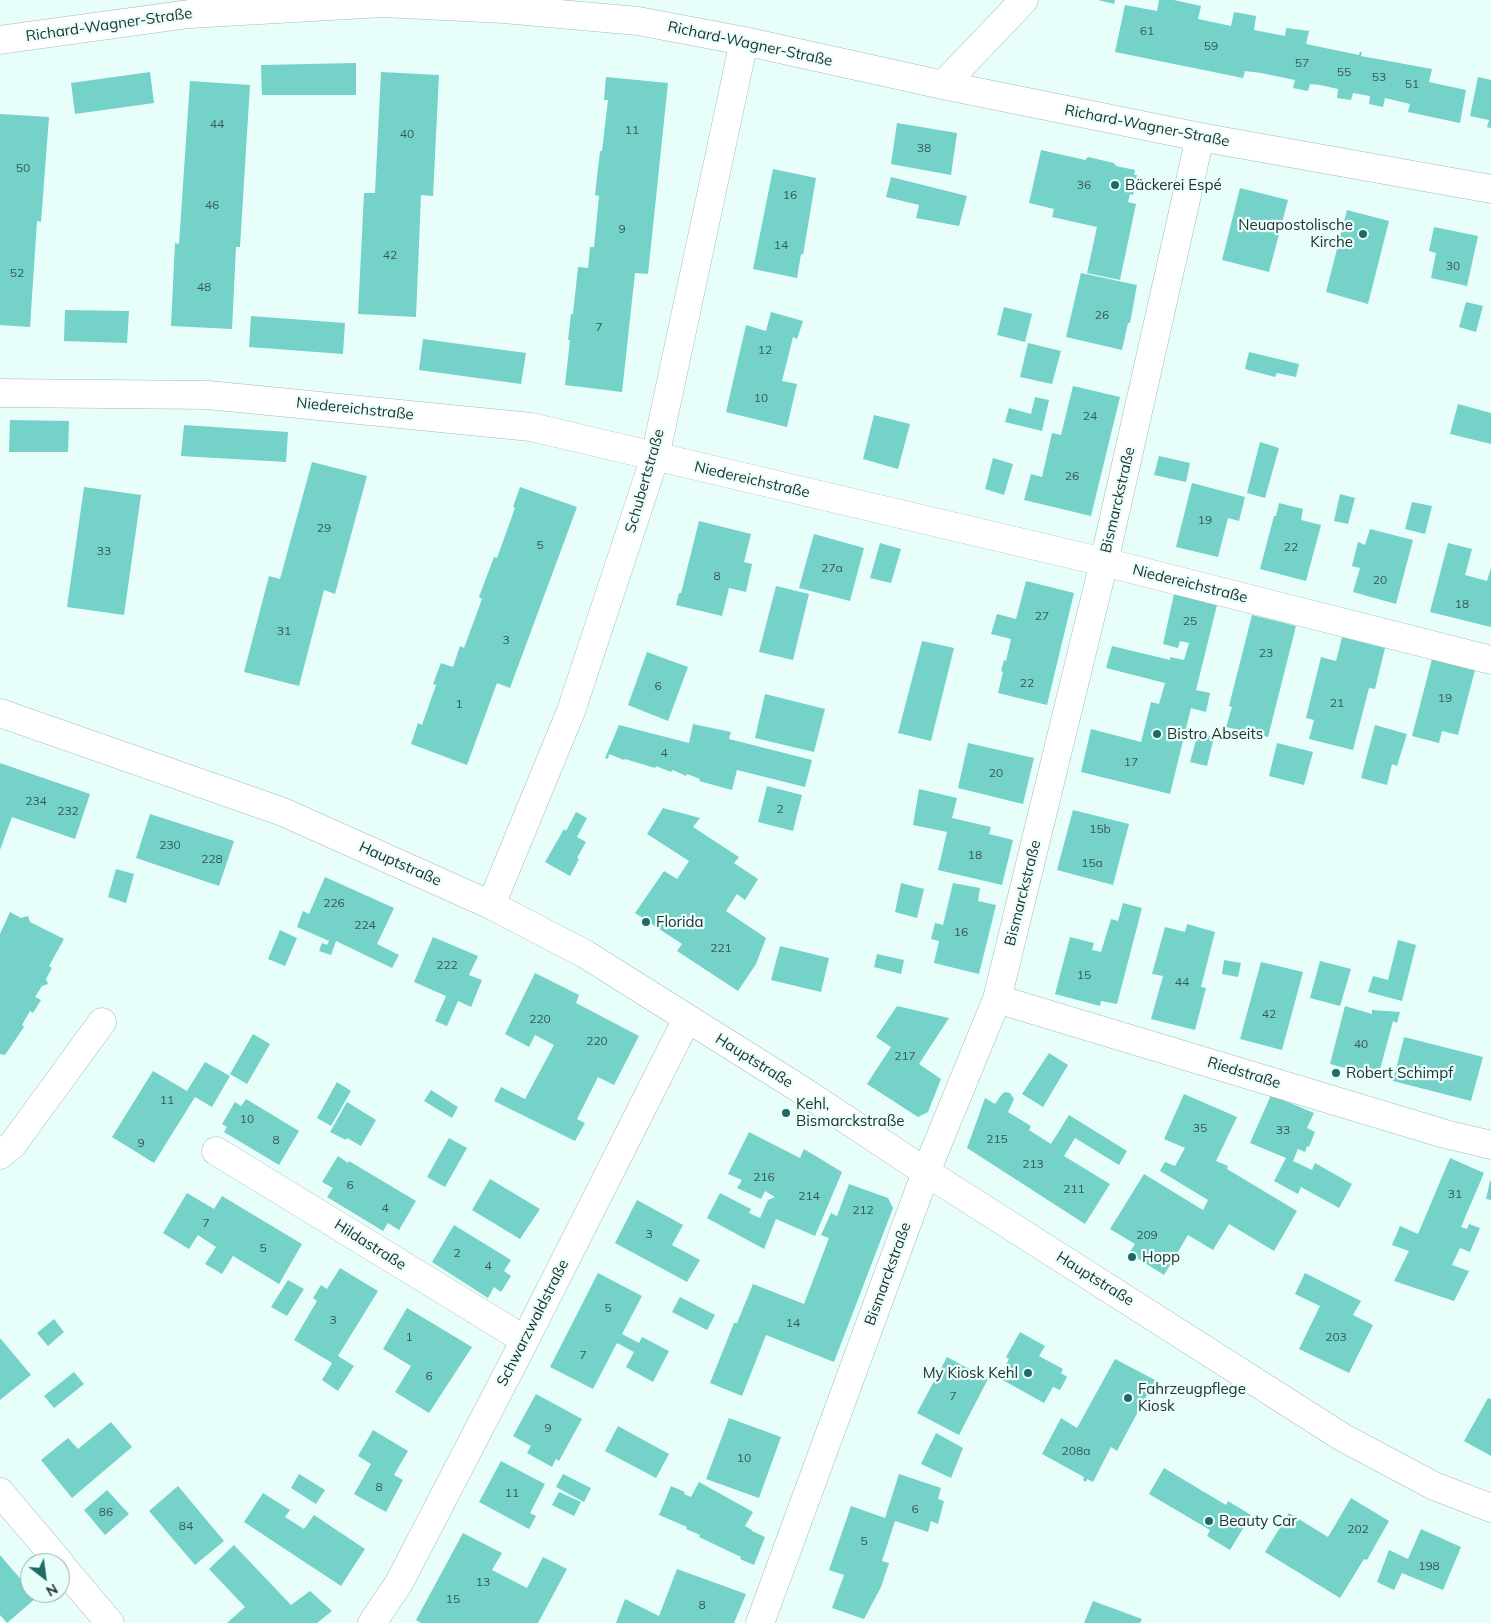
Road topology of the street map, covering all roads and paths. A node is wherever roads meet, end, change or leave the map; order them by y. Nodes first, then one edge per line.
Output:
1 (1024, 0) edge
2 (0, 40) edge
3 (744, 41) junction
4 (943, 85) junction
5 (1200, 138) junction
6 (1491, 189) edge
7 (0, 393) edge
8 (655, 457) junction
9 (1104, 562) junction
10 (1491, 660) edge
11 (0, 713) edge
12 (491, 905) junction
13 (997, 999) junction
14 (687, 1019) junction
15 (102, 1022) dead end
16 (1491, 1145) edge
17 (216, 1150) dead end
18 (0, 1155) edge
19 (926, 1172) junction
20 (525, 1340) junction
21 (0, 1492) edge
22 (1491, 1508) edge
23 (52, 1553) edge
24 (70, 1575) edge
25 (110, 1623) edge
26 (372, 1623) edge
27 (760, 1623) edge

1 - 4 street
2 - 3 street, Richard-Wagner-Straße
3 - 4 street, Richard-Wagner-Straße
3 - 8 street, Schubertstraße
4 - 5 street, Richard-Wagner-Straße
5 - 6 street, Richard-Wagner-Straße
5 - 9 street, Bismarckstraße
7 - 8 street, Niedereichstraße
8 - 9 street, Niedereichstraße
8 - 12 street, Schubertstraße
9 - 10 street, Niedereichstraße
9 - 13 street, Bismarckstraße
11 - 12 street, Hauptstraße
12 - 14 street, Hauptstraße
13 - 16 street, Riedstraße
13 - 19 street, Bismarckstraße
14 - 19 street, Hauptstraße
14 - 20 street, Schwarzwaldstraße
15 - 18 street
17 - 20 street, Hildastraße
19 - 22 street, Hauptstraße
19 - 27 street, Bismarckstraße
20 - 26 street, Schwarzwaldstraße
21 - 23 street
24 - 25 street

